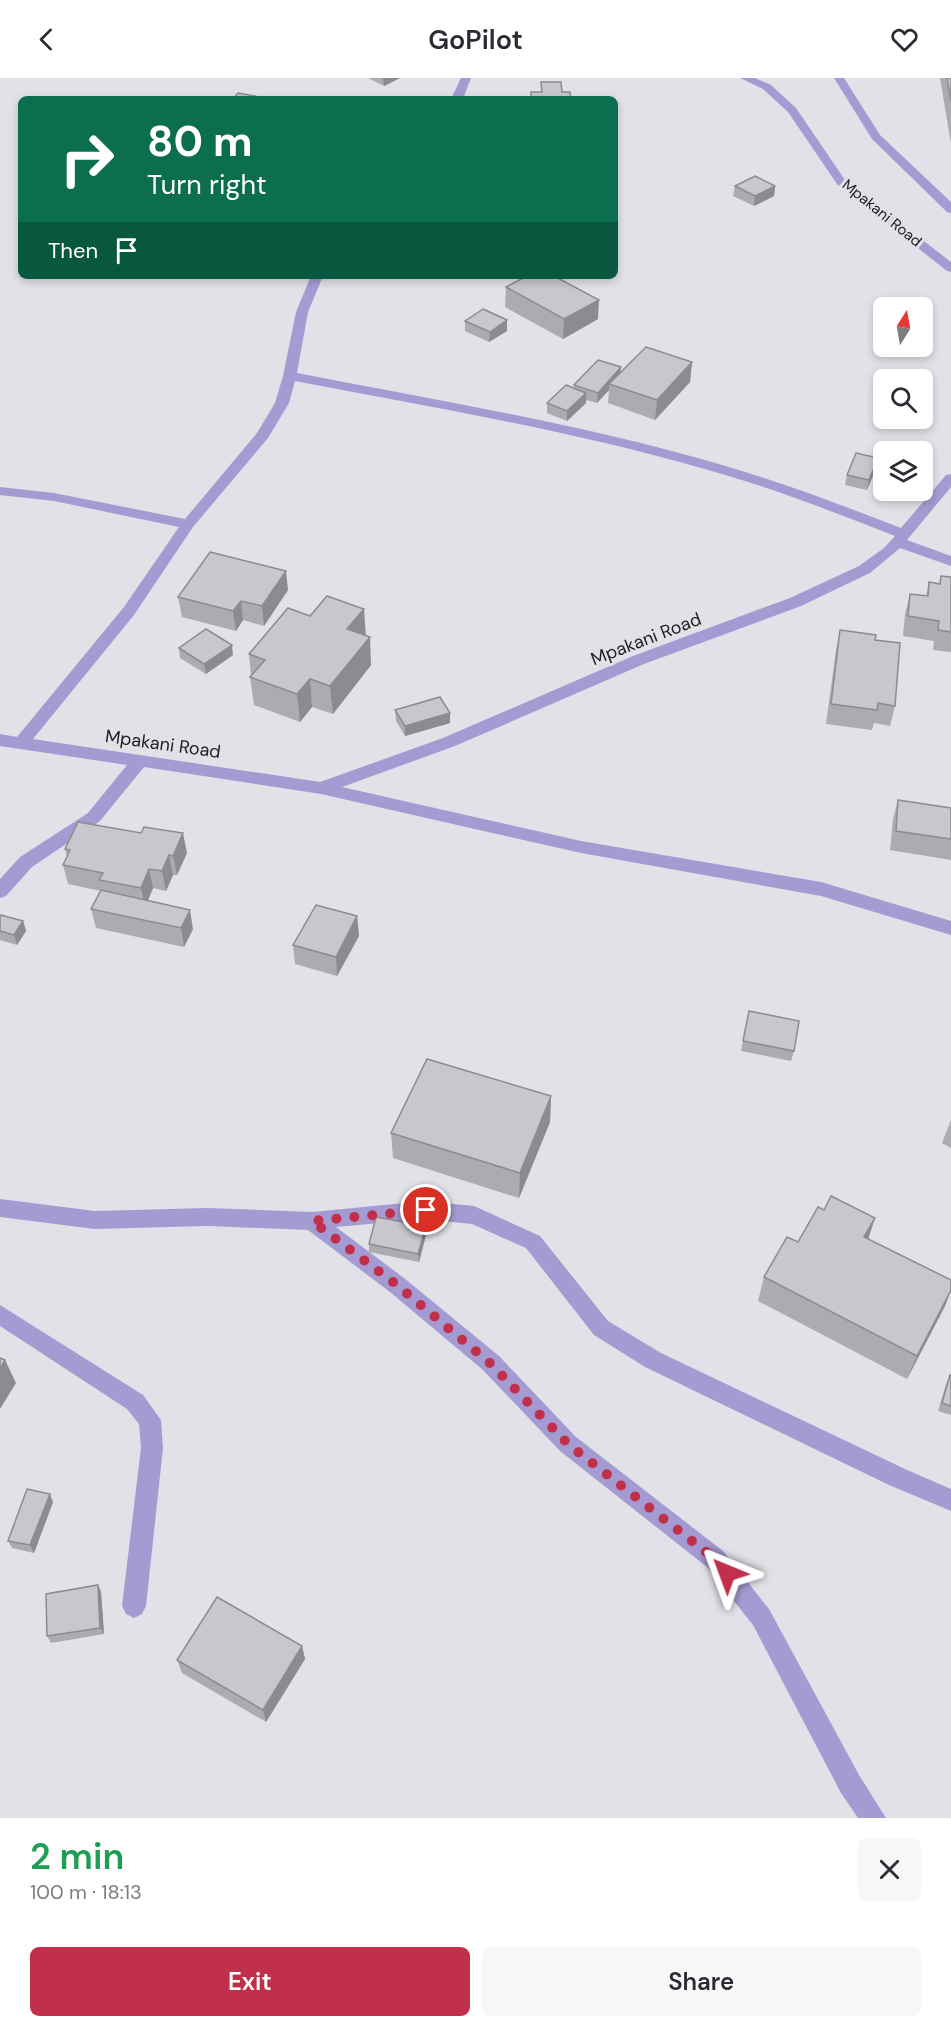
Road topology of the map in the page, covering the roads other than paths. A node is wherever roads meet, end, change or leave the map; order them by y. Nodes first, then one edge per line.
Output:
1 (466, 78) edge
2 (745, 78) edge
3 (839, 78) edge
4 (458, 96) edge
5 (951, 209) edge
6 (951, 268) edge
7 (316, 279) edge
8 (290, 376) junction
9 (951, 478) edge
10 (0, 491) edge
11 (188, 524) junction
12 (901, 538) junction
13 (951, 561) edge
14 (0, 740) edge
15 (20, 744) junction
16 (140, 761) junction
17 (321, 788) junction
18 (0, 891) edge
19 (951, 928) edge
20 (0, 1208) edge
21 (312, 1221) junction
22 (0, 1314) edge
23 (951, 1500) edge
24 (134, 1606) dead end
25 (873, 1818) edge

1 - 4 street
2 - 6 street, Mpakani Road
3 - 5 street
7 - 8 street
8 - 11 street
8 - 12 street
9 - 12 street, Mpakani Road
10 - 11 street
11 - 15 street
12 - 13 street
12 - 17 street, Mpakani Road
14 - 15 street, Mpakani Road
15 - 16 street, Mpakani Road
16 - 17 street, Mpakani Road
16 - 18 street
17 - 19 street, Mpakani Road
20 - 21 street
21 - 23 street
21 - 25 street
22 - 24 street

